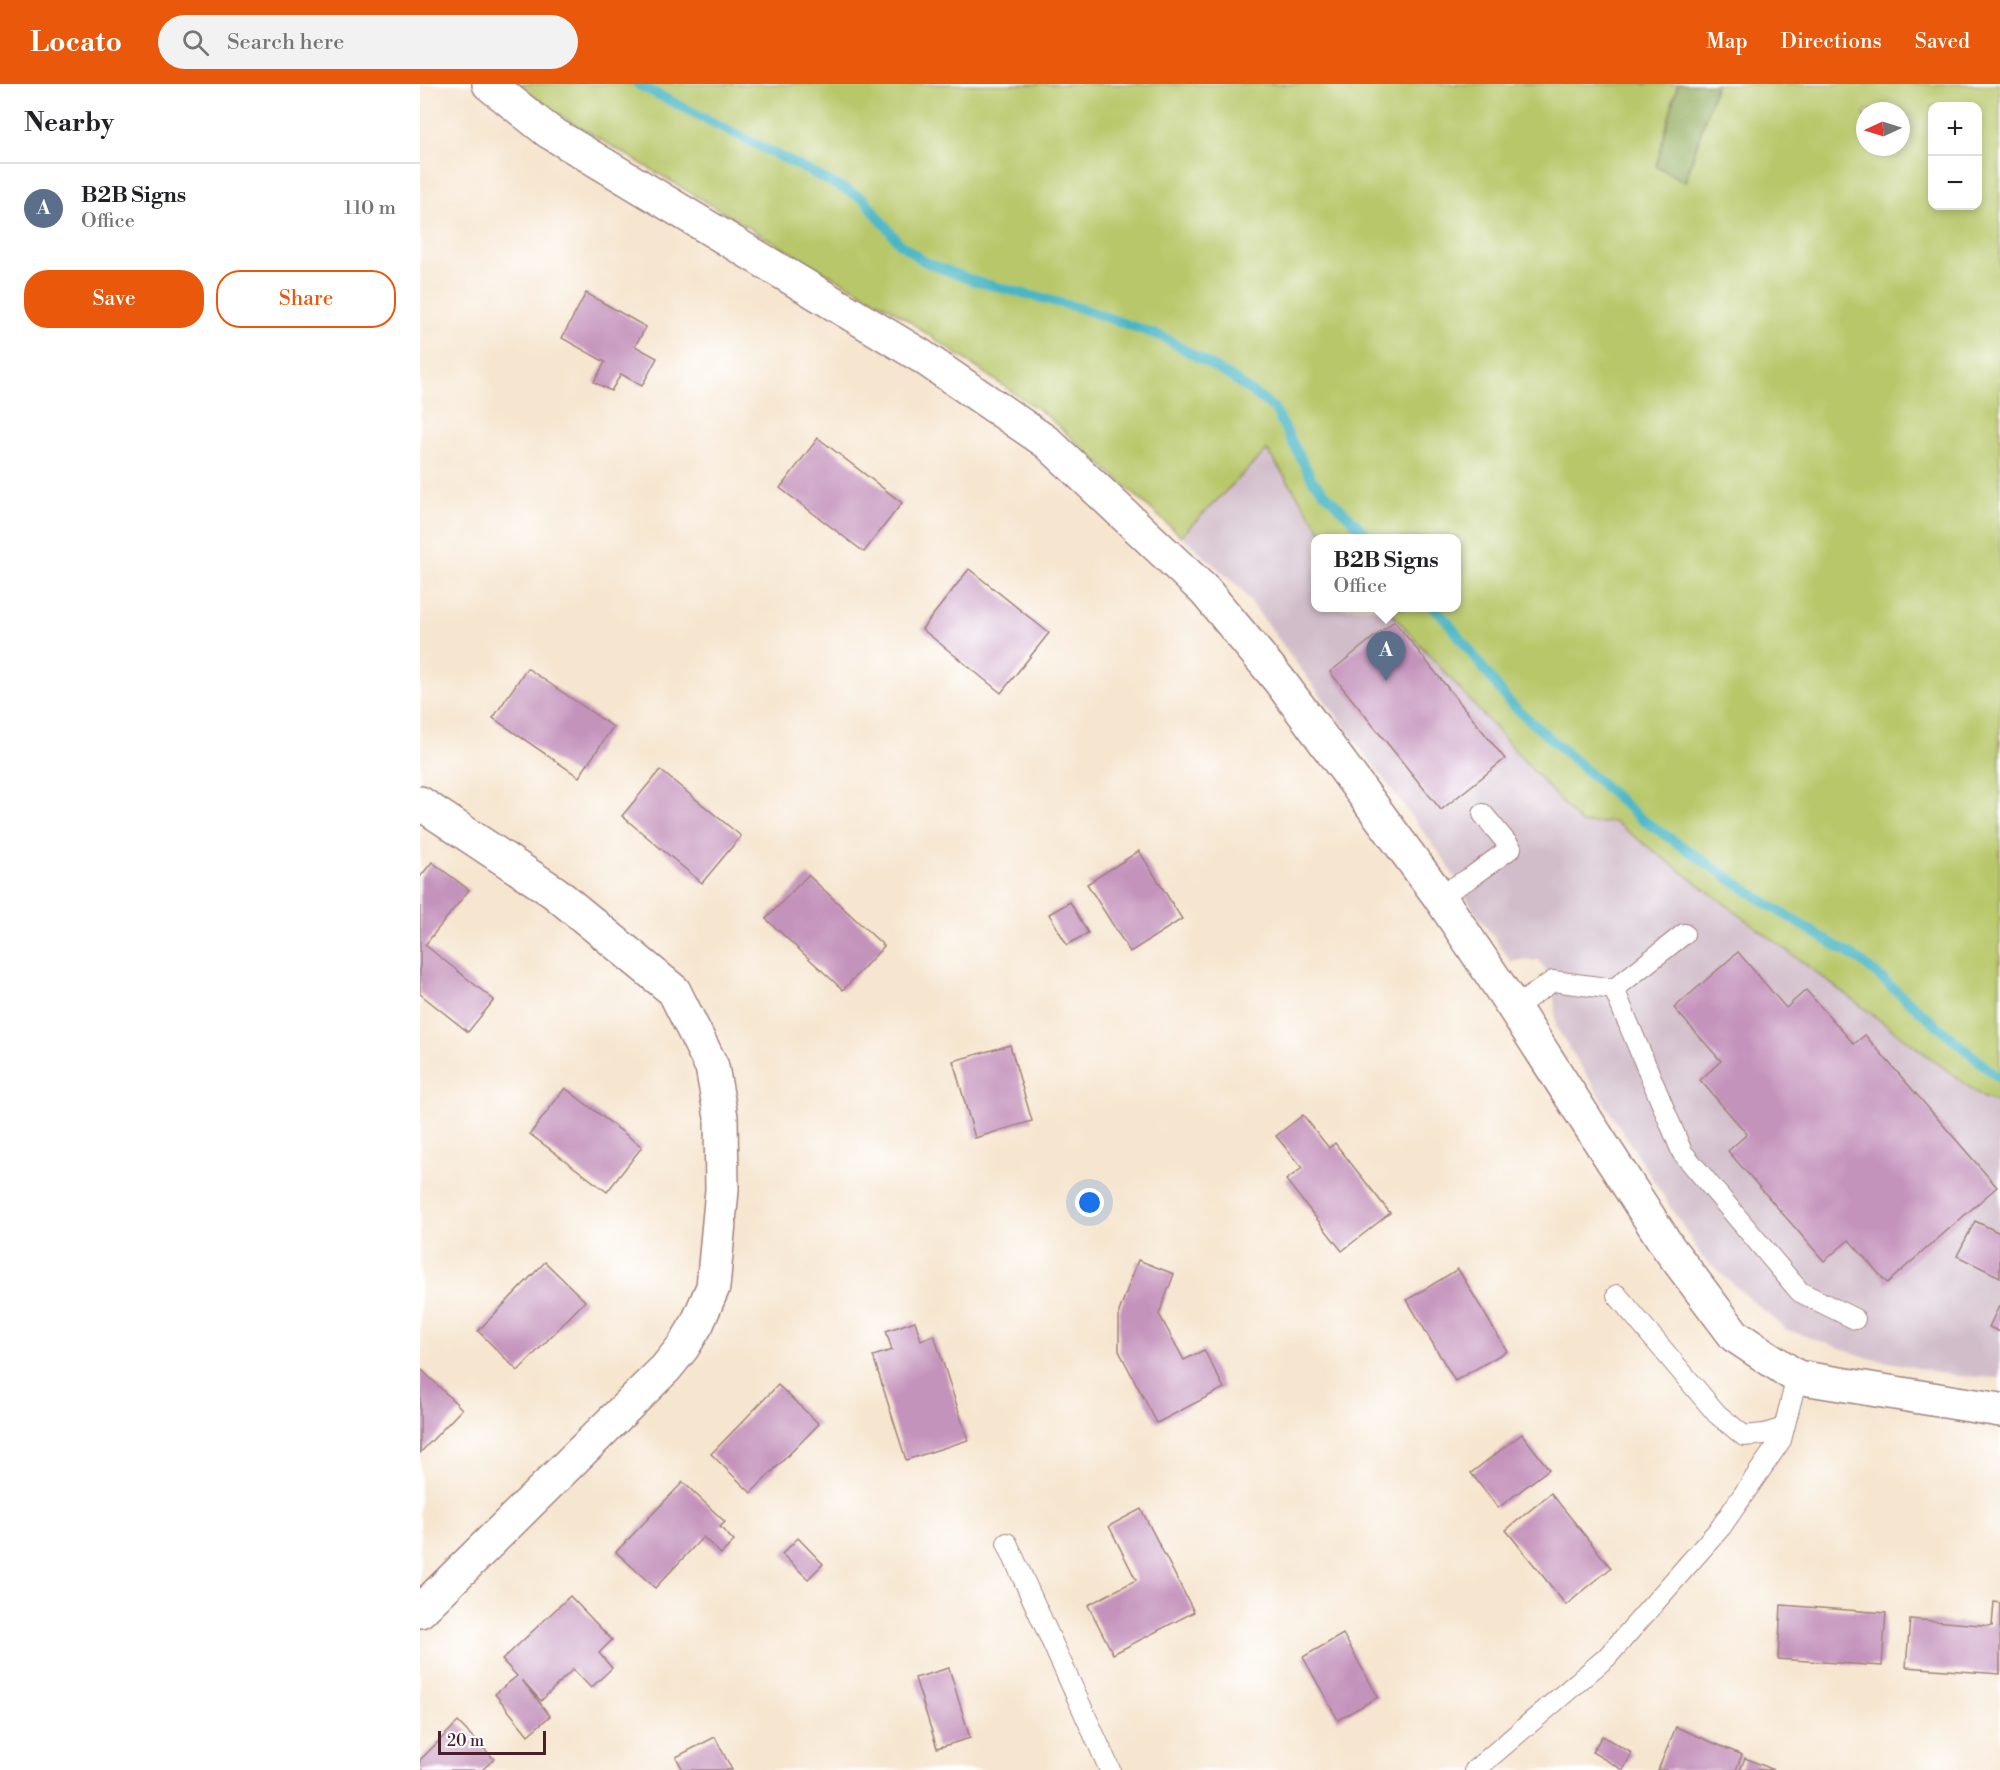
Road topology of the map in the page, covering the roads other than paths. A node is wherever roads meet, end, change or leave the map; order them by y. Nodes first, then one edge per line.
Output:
1 (489, 84) edge
2 (420, 803) edge
3 (1483, 814) dead end
4 (1439, 896) junction
5 (1684, 934) dead end
6 (1614, 989) junction
7 (1514, 1008) junction
8 (1617, 1295) dead end
9 (1855, 1319) dead end
10 (1797, 1377) junction
11 (2000, 1410) edge
12 (1784, 1428) junction
13 (1007, 1543) dead end
14 (420, 1611) edge
15 (1110, 1770) edge
16 (1475, 1770) edge

1 - 4 street
2 - 14 street
3 - 4 lane
4 - 7 street
5 - 6 lane
6 - 7 lane
6 - 9 lane
7 - 10 street
8 - 12 lane
10 - 11 street
10 - 12 lane
12 - 16 lane
13 - 15 lane

